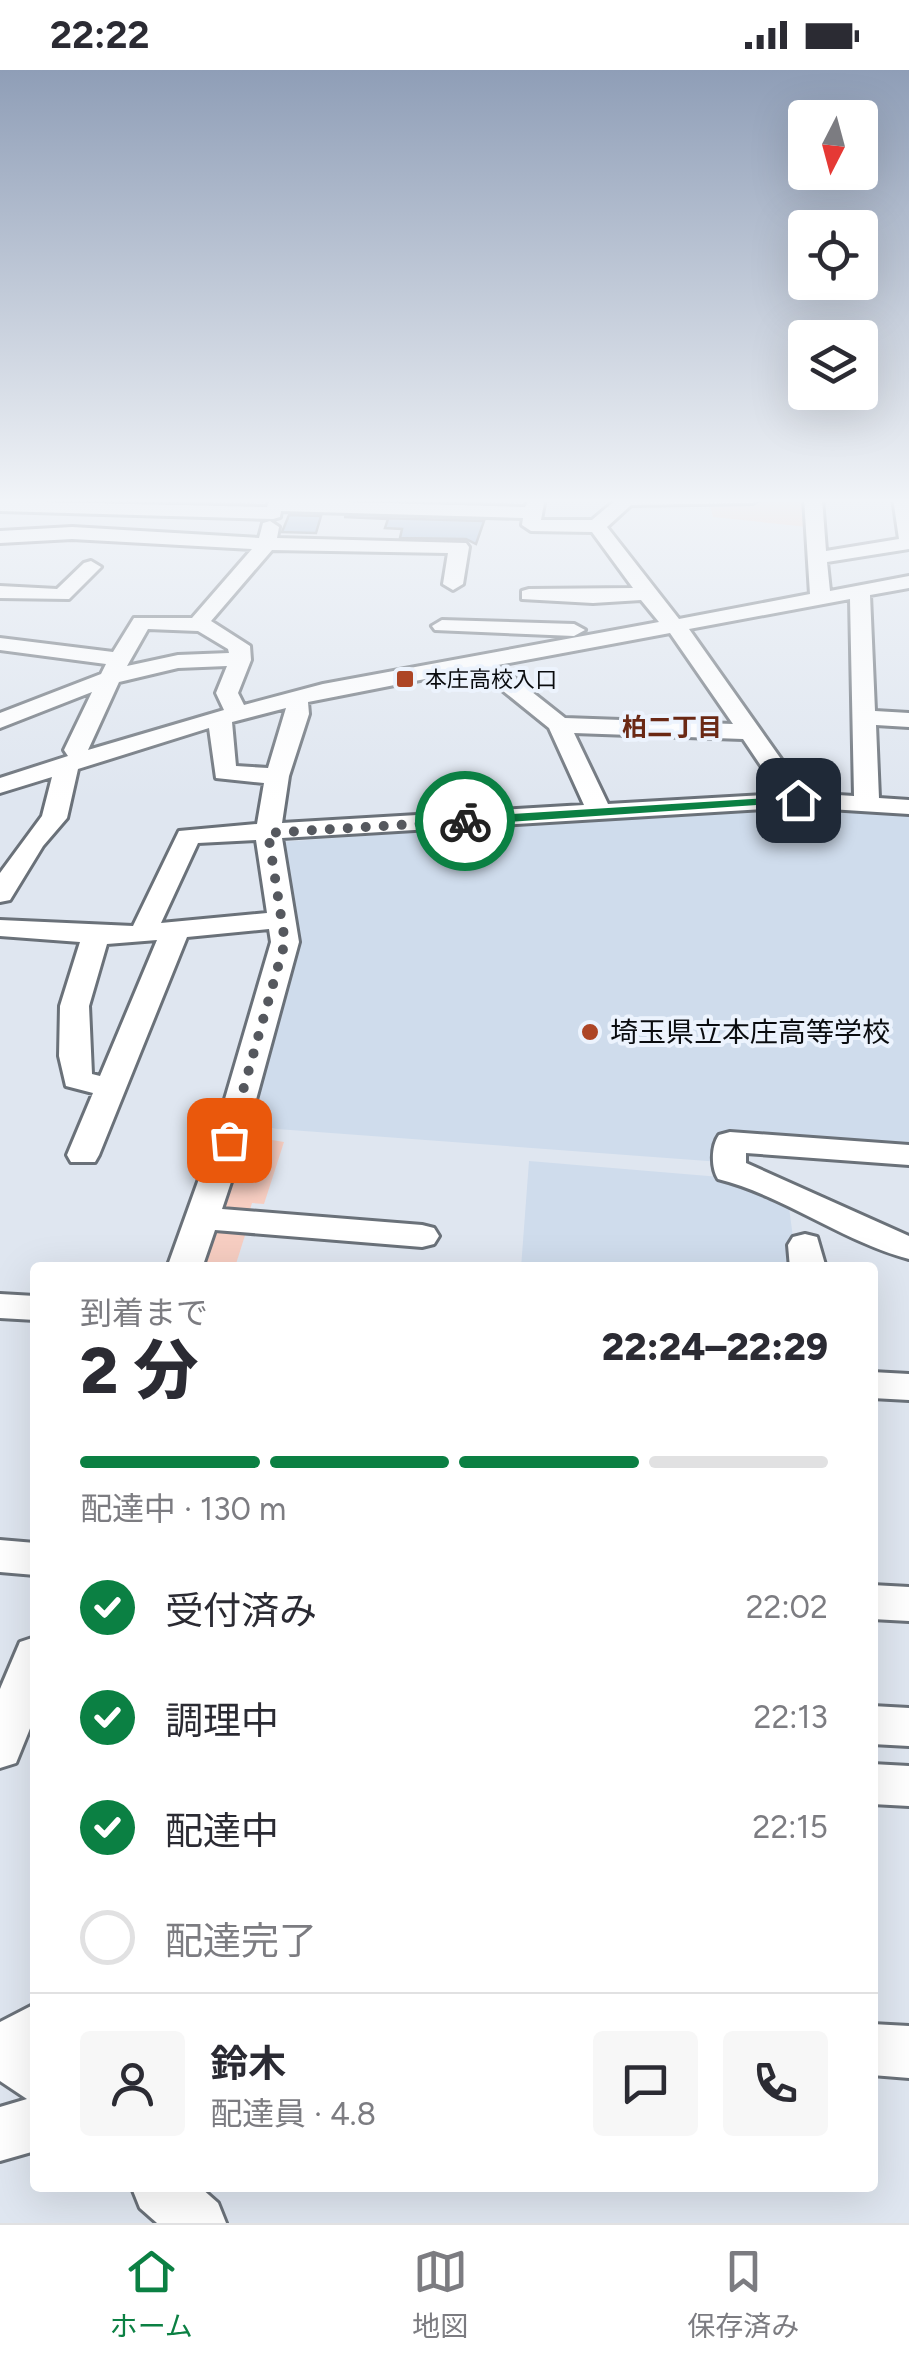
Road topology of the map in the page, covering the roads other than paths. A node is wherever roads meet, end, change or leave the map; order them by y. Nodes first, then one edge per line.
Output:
1 (218, 598) edge
2 (653, 598) edge
3 (817, 598) edge
4 (868, 598) edge
5 (200, 626) junction
6 (442, 626) dead end
7 (671, 626) junction
8 (602, 639) junction
9 (0, 644) edge
10 (240, 660) junction
11 (479, 661) junction
12 (115, 668) junction
13 (296, 697) junction
14 (228, 714) junction
15 (865, 717) junction
16 (0, 720) edge
17 (909, 720) edge
18 (560, 725) junction
19 (748, 732) junction
20 (75, 762) junction
21 (278, 776) junction
22 (0, 786) edge
23 (798, 800) junction
24 (867, 804) junction
25 (909, 807) edge
26 (600, 813) junction
27 (268, 833) junction
28 (0, 894) edge
29 (281, 920) junction
30 (0, 928) edge
31 (176, 929) junction
32 (144, 932) junction
33 (96, 935) junction
34 (111, 1089) junction
35 (84, 1155) dead end
36 (909, 1155) edge
37 (201, 1218) junction
38 (422, 1236) dead end
39 (909, 1248) edge
40 (186, 1262) edge
41 (0, 1306) edge
42 (30, 1308) edge
43 (878, 1385) edge
44 (909, 1387) edge
45 (0, 1556) edge
46 (30, 1559) edge
47 (878, 1602) edge
48 (909, 1604) edge
49 (27, 1700) edge
50 (878, 1726) edge
51 (909, 1727) edge
52 (0, 1750) edge
53 (878, 1784) edge
54 (909, 1786) edge
55 (878, 2050) edge
56 (909, 2052) edge
57 (30, 2125) edge
58 (0, 2134) edge
59 (164, 2192) edge
60 (198, 2223) edge

1 - 5 street
2 - 7 street
3 - 7 street
4 - 15 street
5 - 10 street
5 - 12 street
6 - 8 street
7 - 8 street
7 - 19 street
8 - 11 street
9 - 12 street
10 - 12 street
10 - 14 street
11 - 13 street
11 - 18 street
12 - 16 street
12 - 20 street
13 - 14 street
13 - 21 street
14 - 20 street
14 - 21 street
15 - 17 street
15 - 24 street
18 - 19 street
18 - 26 street
19 - 23 street
20 - 22 street
20 - 28 street
21 - 27 street
23 - 24 street
23 - 26 street
24 - 25 street
26 - 27 street
27 - 29 street
27 - 32 street
29 - 31 street
29 - 37 street
30 - 33 street
31 - 32 street
31 - 34 street
32 - 33 street
33 - 34 street
34 - 35 street
36 - 39 street
37 - 38 street
37 - 40 street
41 - 42 street
43 - 44 street
45 - 46 street
47 - 48 street
49 - 52 street
50 - 51 street
53 - 54 street
55 - 56 street
57 - 58 street
59 - 60 street

